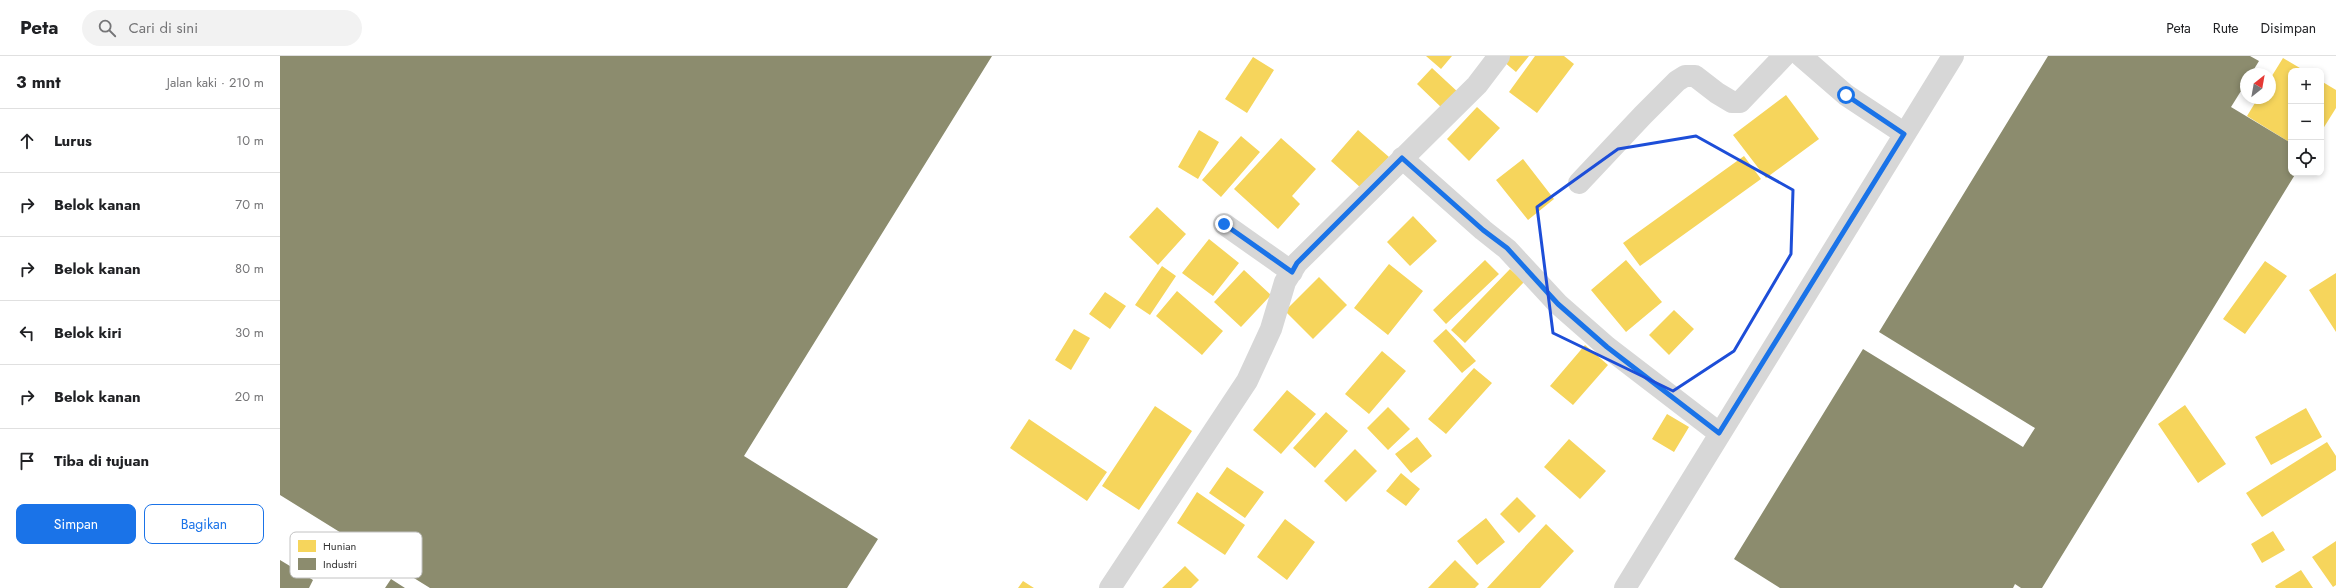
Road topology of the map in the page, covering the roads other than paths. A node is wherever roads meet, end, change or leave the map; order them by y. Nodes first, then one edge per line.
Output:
1 (1499, 56) edge
2 (1784, 56) edge
3 (1801, 56) edge
4 (1953, 56) edge
5 (1904, 134) junction
6 (1402, 158) junction
7 (1579, 183) dead end
8 (1224, 224) dead end
9 (1292, 272) junction
10 (1719, 433) junction
11 (1110, 588) edge
12 (1625, 588) edge

1 - 6 street
2 - 7 street
3 - 5 street
4 - 5 street
5 - 10 street
6 - 9 street
6 - 10 street
8 - 9 street
9 - 11 street
10 - 12 street

